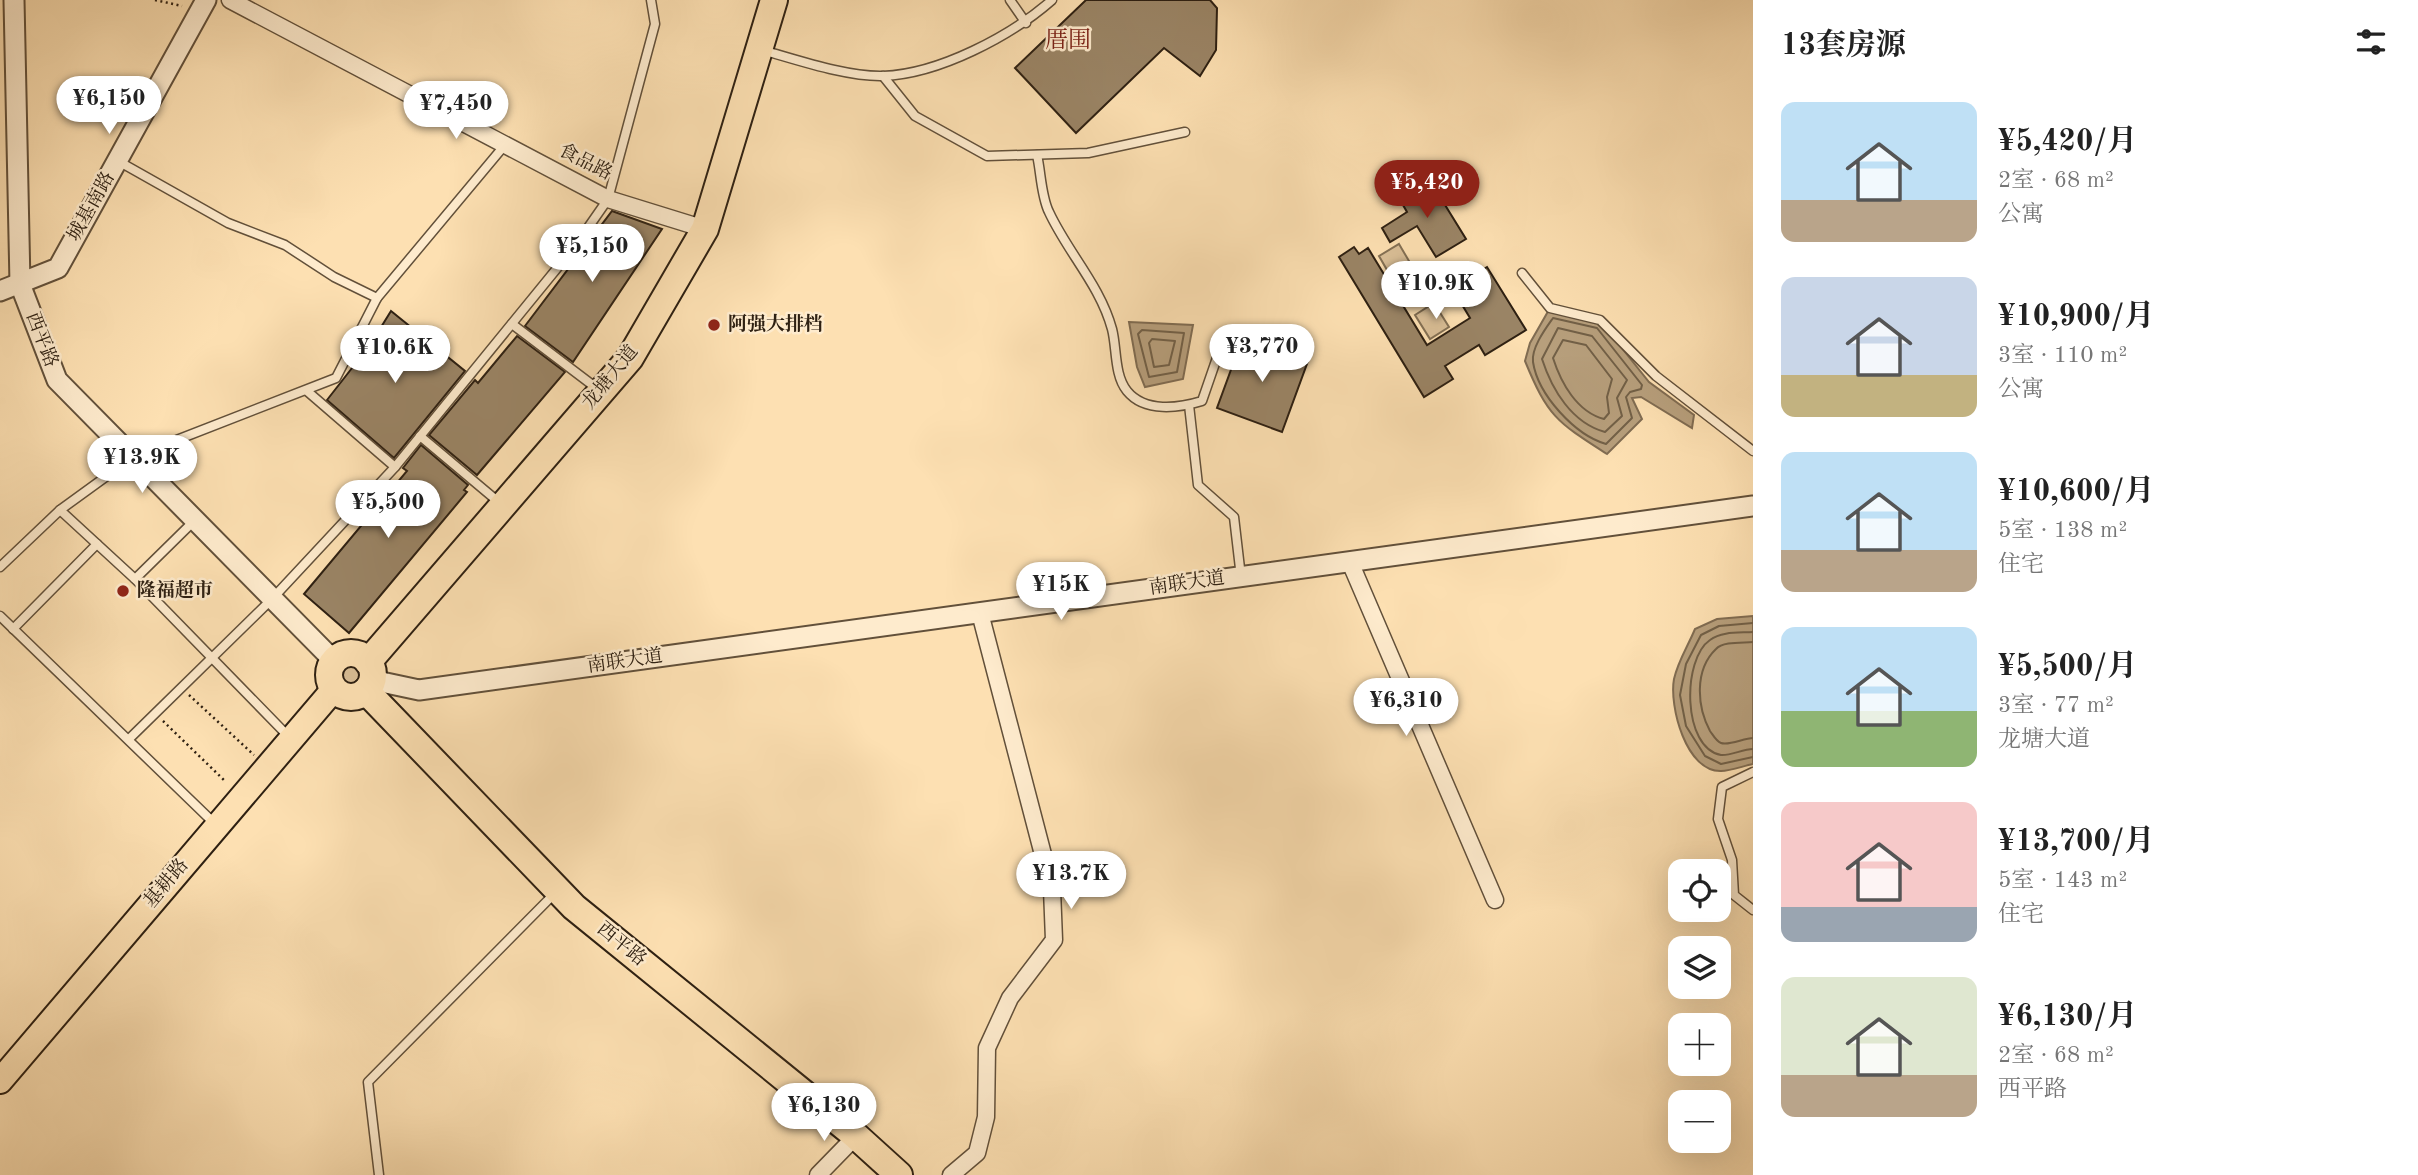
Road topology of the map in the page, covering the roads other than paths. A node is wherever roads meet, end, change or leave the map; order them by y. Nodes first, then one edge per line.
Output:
1 (14, 0) edge
2 (230, 0) edge
3 (651, 0) edge
4 (764, 0) edge
5 (774, 0) edge
6 (1010, 0) edge
7 (1052, 0) edge
8 (202, 7) edge
9 (1026, 23) junction
10 (754, 48) junction
11 (883, 76) junction
12 (1185, 132) dead end
13 (504, 146) junction
14 (1037, 155) junction
15 (118, 161) junction
16 (608, 199) junction
17 (700, 227) junction
18 (1522, 273) dead end
19 (20, 284) junction
20 (0, 291) edge
21 (377, 298) junction
22 (512, 324) junction
23 (1220, 349) dead end
24 (598, 389) junction
25 (307, 391) junction
26 (1189, 405) junction
27 (420, 436) junction
28 (1753, 451) edge
29 (133, 457) junction
30 (395, 467) junction
31 (500, 503) junction
32 (1753, 506) edge
33 (61, 510) junction
34 (195, 520) junction
35 (97, 544) junction
36 (1350, 562) junction
37 (0, 567) edge
38 (1241, 577) junction
39 (135, 579) junction
40 (272, 599) junction
41 (980, 613) junction
42 (0, 616) edge
43 (13, 628) junction
44 (212, 658) junction
45 (334, 662) junction
46 (367, 672) junction
47 (334, 689) junction
48 (129, 739) junction
49 (291, 739) junction
50 (1753, 772) edge
51 (216, 826) junction
52 (558, 890) junction
53 (1495, 900) dead end
54 (1753, 910) edge
55 (0, 1081) edge
56 (856, 1136) junction
57 (379, 1175) edge
58 (818, 1175) edge
59 (899, 1175) edge
60 (951, 1175) edge

1 - 19 street, 西平路
2 - 13 street, 食品路
3 - 16 lane
4 - 10 highway, 龙塘大道
5 - 10 highway, 龙塘大道
6 - 9 lane
7 - 9 lane
8 - 15 street, 城基南路
9 - 11 lane
10 - 11 lane
10 - 17 highway, 龙塘大道
11 - 14 lane
12 - 14 lane
13 - 16 street, 食品路
13 - 21 lane
14 - 26 lane
15 - 19 street, 城基南路
15 - 21 lane
16 - 17 street, 食品路
16 - 22 lane
17 - 24 highway, 龙塘大道
18 - 28 lane
19 - 20 street, 城基南路
19 - 29 street, 西平路
21 - 25 lane
22 - 24 lane
22 - 27 lane
23 - 26 lane
24 - 31 highway, 龙塘大道
25 - 29 lane
25 - 30 lane
26 - 38 lane
27 - 30 lane
27 - 31 lane
29 - 33 lane
29 - 34 street, 西平路
30 - 40 lane
31 - 46 highway, 龙塘大道
32 - 36 street, 南联大道
33 - 35 lane
33 - 37 lane
34 - 39 lane
34 - 40 street, 西平路
35 - 39 lane
35 - 43 lane
36 - 38 street, 南联大道
36 - 53 street
38 - 41 street, 南联大道
39 - 44 lane
40 - 44 lane
40 - 45 street, 西平路
41 - 46 street, 南联大道
41 - 60 street
42 - 43 lane
43 - 48 lane
44 - 48 lane
44 - 49 lane
45 - 46 highway
45 - 47 highway
46 - 47 highway
46 - 52 highway, 西平路
47 - 49 main road, 基耕路
48 - 51 lane
49 - 51 main road, 基耕路
50 - 54 lane
51 - 55 main road, 基耕路
52 - 56 highway, 西平路
52 - 57 lane
56 - 58 street
56 - 59 highway, 西平路

